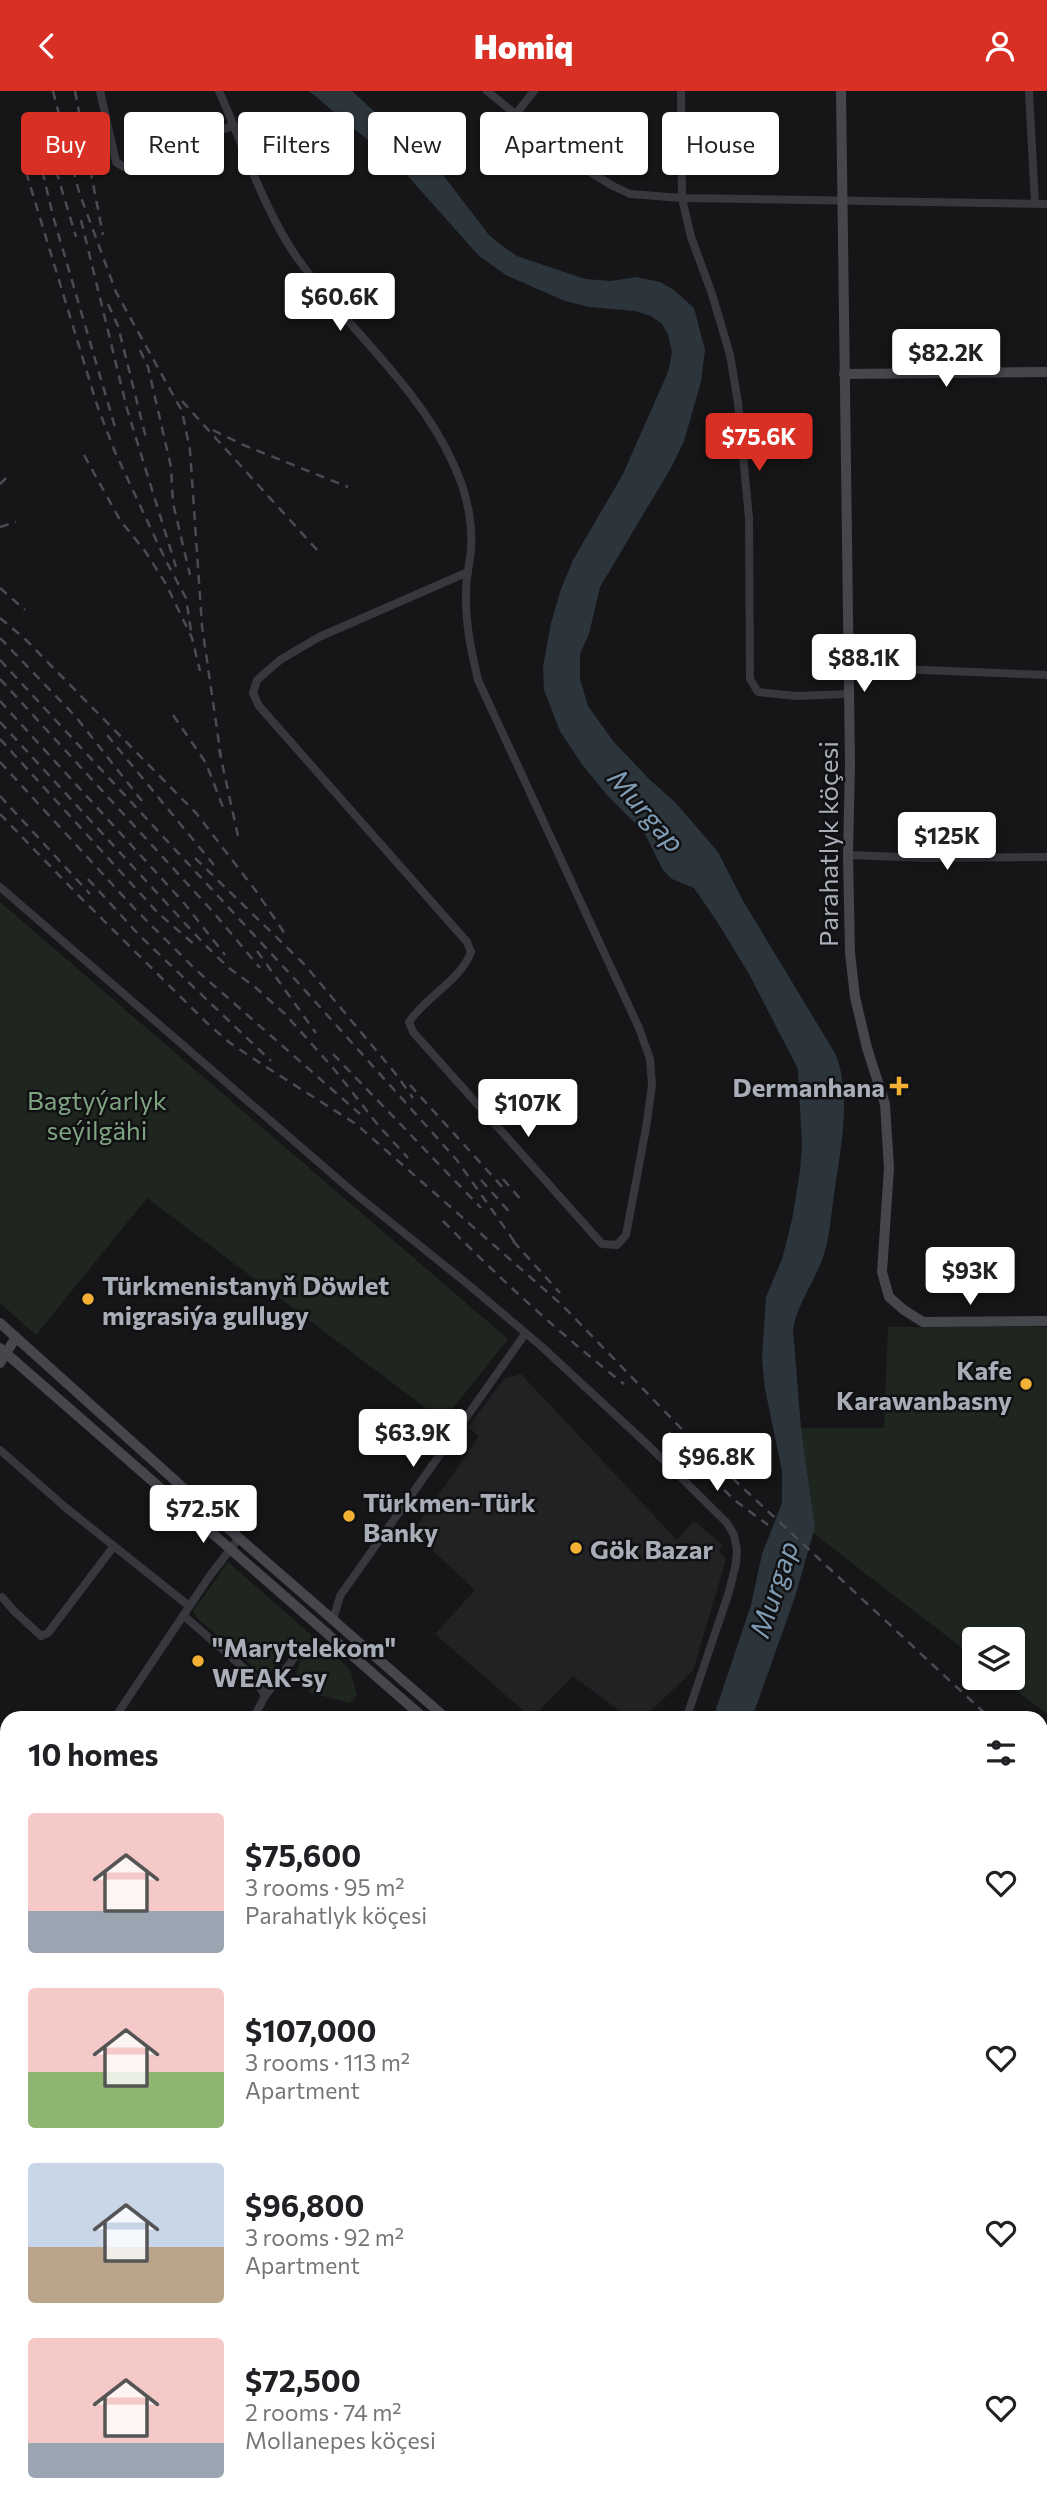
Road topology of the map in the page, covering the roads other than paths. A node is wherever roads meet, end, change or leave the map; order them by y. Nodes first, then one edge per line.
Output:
1 (100, 91) edge
2 (219, 91) edge
3 (487, 91) edge
4 (534, 91) edge
5 (681, 91) edge
6 (841, 91) edge
7 (1029, 91) edge
8 (512, 112) edge
9 (517, 112) edge
10 (234, 125) junction
11 (594, 175) edge
12 (682, 198) junction
13 (842, 200) junction
14 (1035, 203) junction
15 (1047, 204) edge
16 (1047, 372) edge
17 (845, 374) junction
18 (468, 572) junction
19 (848, 667) junction
20 (1047, 675) edge
21 (848, 694) junction
22 (848, 855) junction
23 (1047, 857) edge
24 (0, 887) edge
25 (1047, 1321) edge
26 (0, 1323) edge
27 (525, 1334) junction
28 (16, 1337) junction
29 (2, 1355) edge
30 (0, 1450) edge
31 (239, 1538) junction
32 (114, 1546) junction
33 (232, 1549) junction
34 (2, 1597) dead end
35 (190, 1606) junction
36 (183, 1615) junction
37 (333, 1621) junction
38 (293, 1658) dead end
39 (265, 1696) junction
40 (119, 1711) edge
41 (257, 1711) edge
42 (416, 1711) edge
43 (438, 1711) edge
44 (688, 1711) edge

1 - 10 street
2 - 10 street
3 - 8 street
4 - 9 street
5 - 12 street
6 - 13 street, Parahatlyk köçesi
7 - 14 street
10 - 18 street
11 - 12 street
12 - 13 street
12 - 21 street
13 - 14 street
13 - 17 street, Parahatlyk köçesi
14 - 15 street
16 - 17 street
17 - 19 street, Parahatlyk köçesi
18 - 18 street
19 - 20 street
19 - 21 street, Parahatlyk köçesi
21 - 22 street, Parahatlyk köçesi
22 - 23 street
22 - 25 street, Parahatlyk köçesi
24 - 27 street
26 - 28 street
27 - 37 street
27 - 44 street
28 - 29 street
28 - 31 street
29 - 33 street
30 - 32 street
31 - 33 street
31 - 37 street
32 - 34 street
32 - 35 street
33 - 35 street
33 - 42 street
35 - 36 street
36 - 39 street
36 - 40 street
37 - 43 street
38 - 39 street
39 - 41 street

